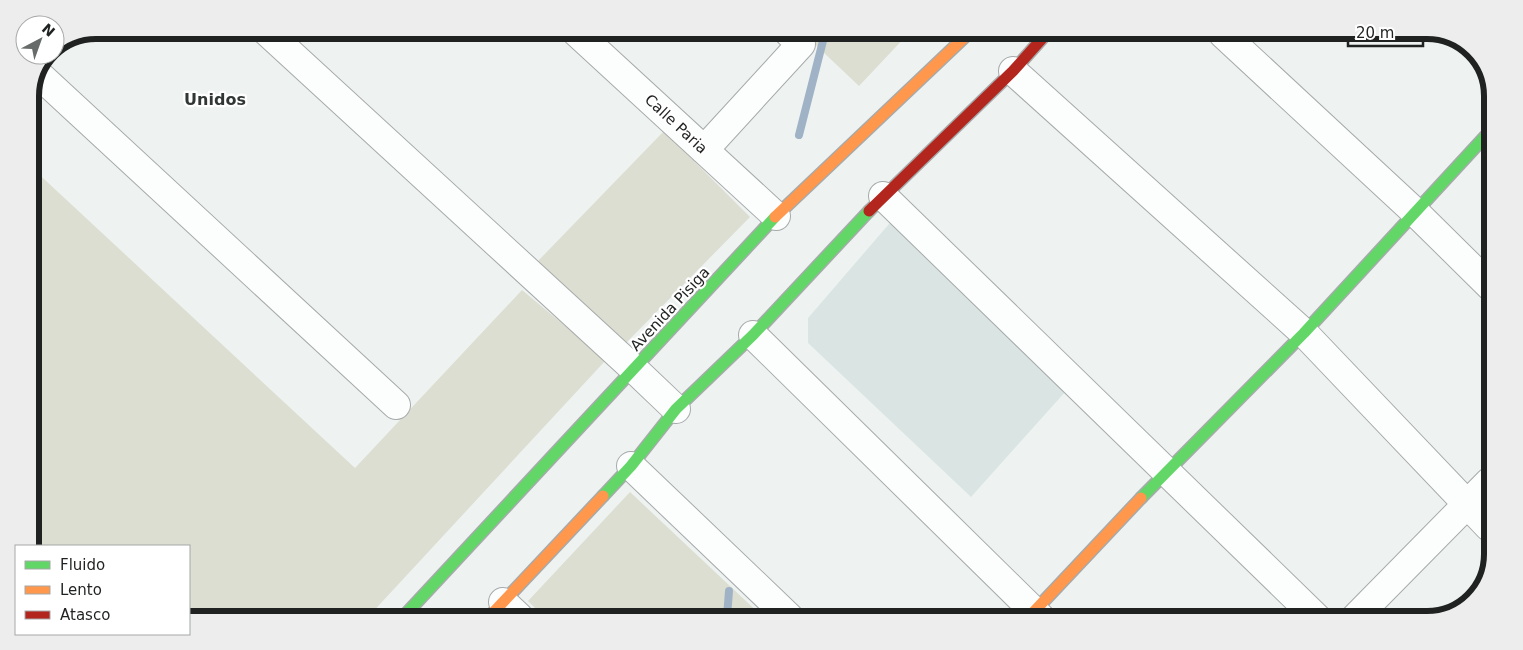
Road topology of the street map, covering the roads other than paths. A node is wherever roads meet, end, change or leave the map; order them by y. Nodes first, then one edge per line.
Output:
1 (275, 39) edge
2 (584, 39) edge
3 (796, 39) edge
4 (958, 39) edge
5 (1042, 39) edge
6 (1228, 39) edge
7 (1013, 70) junction
8 (42, 78) edge
9 (1484, 138) edge
10 (704, 150) junction
11 (883, 196) junction
12 (1415, 212) junction
13 (776, 216) junction
14 (1484, 280) edge
15 (1304, 333) junction
16 (752, 335) junction
17 (634, 369) junction
18 (396, 405) dead end
19 (676, 409) junction
20 (631, 466) junction
21 (1167, 470) junction
22 (1484, 487) edge
23 (1467, 505) junction
24 (1484, 522) edge
25 (409, 611) edge
26 (505, 611) edge
27 (783, 611) edge
28 (1029, 611) edge
29 (1039, 611) edge
30 (1310, 611) edge
31 (1362, 611) edge

1 - 17 street
2 - 10 street, Calle Paria
3 - 10 street
4 - 13 street, Avenida Pisiga
5 - 7 street
6 - 12 street
7 - 11 street
7 - 15 street
8 - 18 street
9 - 12 street
10 - 13 street, Calle Paria
11 - 16 street
11 - 21 street
12 - 14 street
12 - 15 street
13 - 17 street, Avenida Pisiga
15 - 21 street
15 - 23 street
16 - 19 street
16 - 28 street
17 - 19 street
17 - 25 street, Avenida Pisiga
19 - 20 street
20 - 26 street
20 - 27 street
21 - 29 street
21 - 30 street
22 - 23 street
23 - 24 street
23 - 31 street

